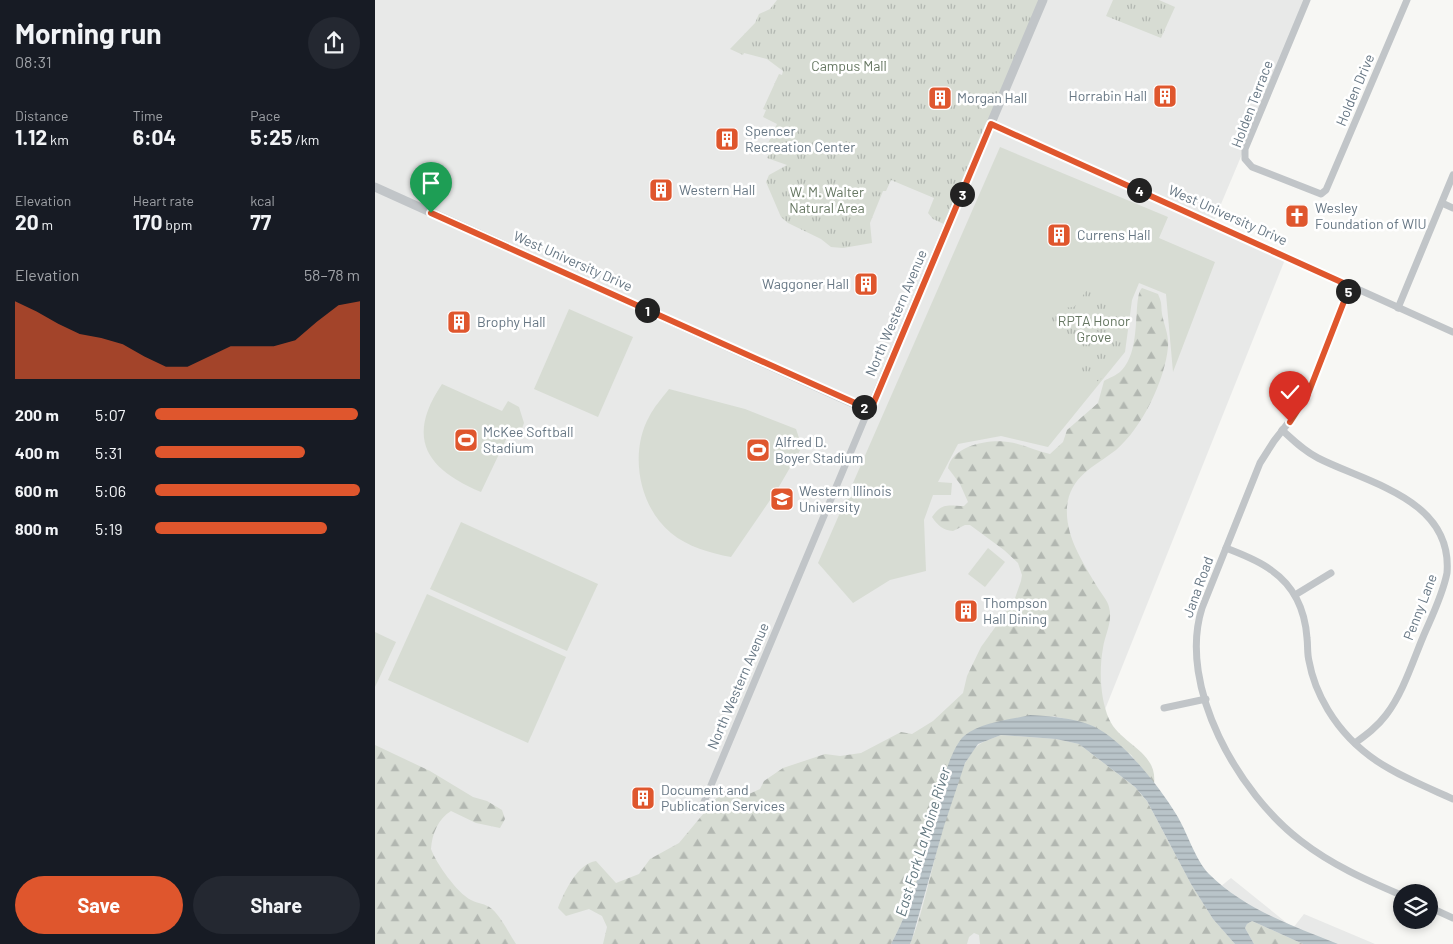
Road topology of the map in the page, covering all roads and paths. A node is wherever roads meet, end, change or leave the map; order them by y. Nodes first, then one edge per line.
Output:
1 (1043, 0) edge
2 (1307, 0) edge
3 (1407, 0) edge
4 (991, 124) junction
5 (1453, 175) edge
6 (375, 187) edge
7 (1326, 190) joint
8 (1442, 203) junction
9 (1453, 208) edge
10 (1350, 286) junction
11 (1398, 308) junction
12 (1453, 332) edge
13 (870, 406) junction
14 (1282, 430) junction
15 (1226, 548) junction
16 (1331, 572) dead end
17 (1295, 595) junction
18 (1206, 700) junction
19 (1163, 708) dead end
20 (1355, 743) junction
21 (1453, 799) edge
22 (704, 802) dead end
23 (1393, 891) edge
24 (1438, 911) edge
25 (1453, 918) edge

1 - 4 street, North Western Avenue
2 - 7 street, Holden Terrace
3 - 7 street, Holden Drive
4 - 10 street, West University Drive
4 - 13 street, North Western Avenue
5 - 8 street
6 - 13 street, West University Drive
8 - 9 street
8 - 11 street
10 - 11 street, West University Drive
10 - 14 street, Jana Road
11 - 12 street, West University Drive
13 - 22 street, North Western Avenue
14 - 15 street, Jana Road
14 - 20 street, Penny Lane
15 - 17 street
15 - 18 street, Jana Road
16 - 17 street
17 - 20 street
18 - 19 street
18 - 23 street, Jana Road
20 - 21 street
24 - 25 street

